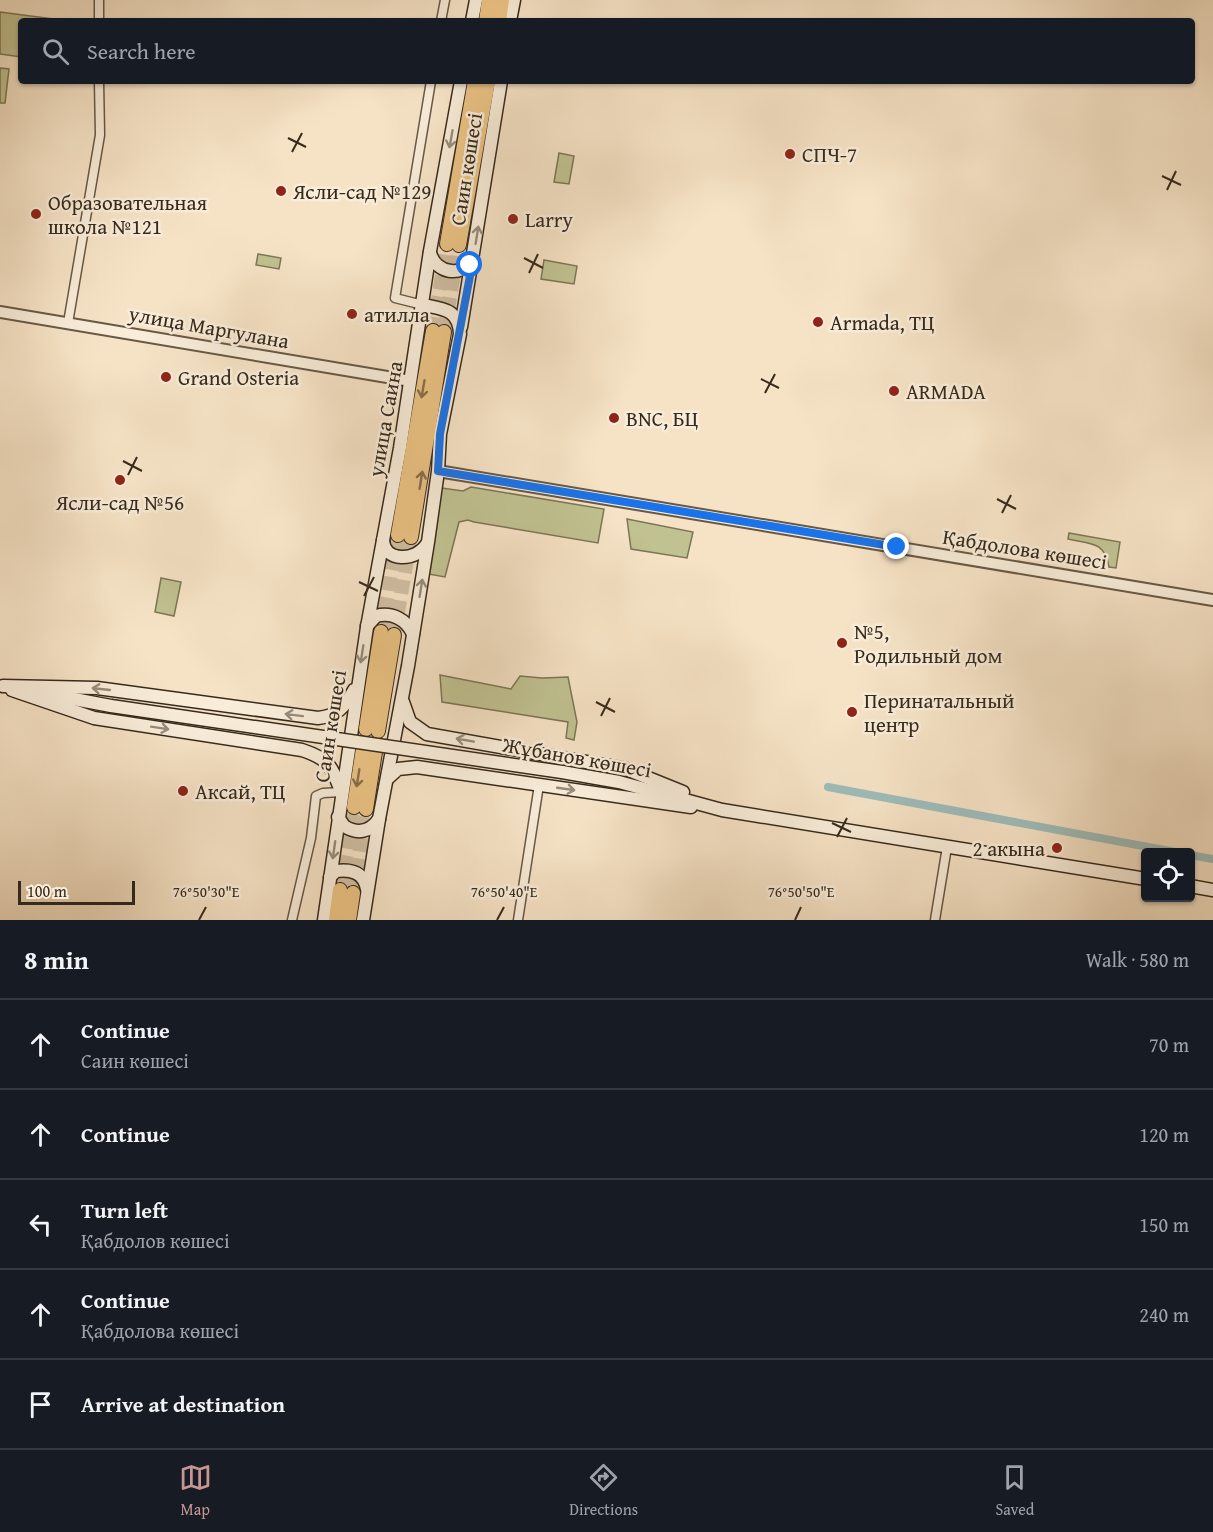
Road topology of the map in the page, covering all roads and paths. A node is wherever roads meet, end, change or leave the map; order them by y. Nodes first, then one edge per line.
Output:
1 (99, 0) edge
2 (445, 0) edge
3 (476, 0) edge
4 (489, 0) edge
5 (502, 0) edge
6 (514, 0) edge
7 (99, 18) edge
8 (442, 18) edge
9 (473, 18) edge
10 (486, 18) edge
11 (499, 18) edge
12 (511, 18) edge
13 (99, 84) edge
14 (431, 84) edge
15 (460, 84) edge
16 (475, 84) edge
17 (487, 84) edge
18 (501, 84) edge
19 (430, 252) junction
20 (473, 260) junction
21 (423, 305) junction
22 (0, 312) edge
23 (69, 323) junction
24 (439, 332) tunnel mouth
25 (460, 334) junction
26 (411, 381) junction
27 (438, 471) junction
28 (404, 536) tunnel mouth
29 (382, 540) junction
30 (428, 542) junction
31 (1213, 600) edge
32 (367, 627) junction
33 (387, 634) tunnel mouth
34 (413, 634) junction
35 (357, 684) junction
36 (1, 686) edge
37 (402, 699) junction
38 (372, 730) dead end
39 (369, 751) dead end
40 (387, 779) junction
41 (539, 785) junction
42 (342, 792) junction
43 (360, 808) tunnel mouth
44 (723, 810) junction
45 (338, 817) junction
46 (379, 819) junction
47 (947, 847) junction
48 (330, 878) junction
49 (1141, 878) edge
50 (1195, 887) edge
51 (1213, 890) edge
52 (367, 891) junction
53 (292, 920) edge
54 (324, 920) edge
55 (336, 920) edge
56 (349, 920) edge
57 (363, 920) edge
58 (518, 920) edge
59 (935, 920) edge

1 - 7 street
2 - 8 street
3 - 9 main road
4 - 10 main road
5 - 11 main road
6 - 12 main road
13 - 23 street
14 - 21 street
15 -> 19 main road, Саин көшесі
16 - 17 main road, Саин көшесі
20 -> 18 main road, Саин көшесі
19 - 20 main road
19 - 21 main road, Саин көшесі
20 - 25 main road, Саин көшесі
21 - 25 main road
21 - 26 main road, улица Саина
22 - 23 street, улица Маргулана
23 - 26 street, улица Маргулана
24 - 28 main road
25 - 27 main road, Саин көшесі
26 - 29 main road, улица Саина
27 - 30 main road, Саин көшесі
27 - 31 street, Қабдолова көшесі
29 - 30 main road
29 - 32 main road, Саин көшесі
34 -> 30 main road, Саин көшесі
32 - 34 main road
32 -> 35 main road, Саин көшесі
33 - 38 main road, Саин көшесі
34 - 37 main road
35 -> 36 main road
35 - 42 main road, Саин көшесі
36 -> 42 main road
36 - 44 main road, Жұбанов көшесі, bridge
37 - 40 main road
44 -> 37 main road
39 - 43 main road
40 - 41 main road
40 - 46 main road
41 -> 44 main road
41 - 58 street
42 - 45 main road, Саин көшесі
42 - 53 street
44 - 47 main road, Жұбанов көшесі
45 - 46 main road
45 -> 48 main road, Саин көшесі
46 - 52 main road
47 - 49 main road, Жұбанов көшесі
47 - 59 street
48 - 52 main road
48 - 54 main road, Саин көшесі
50 - 51 main road
52 - 57 main road
55 - 56 main road

